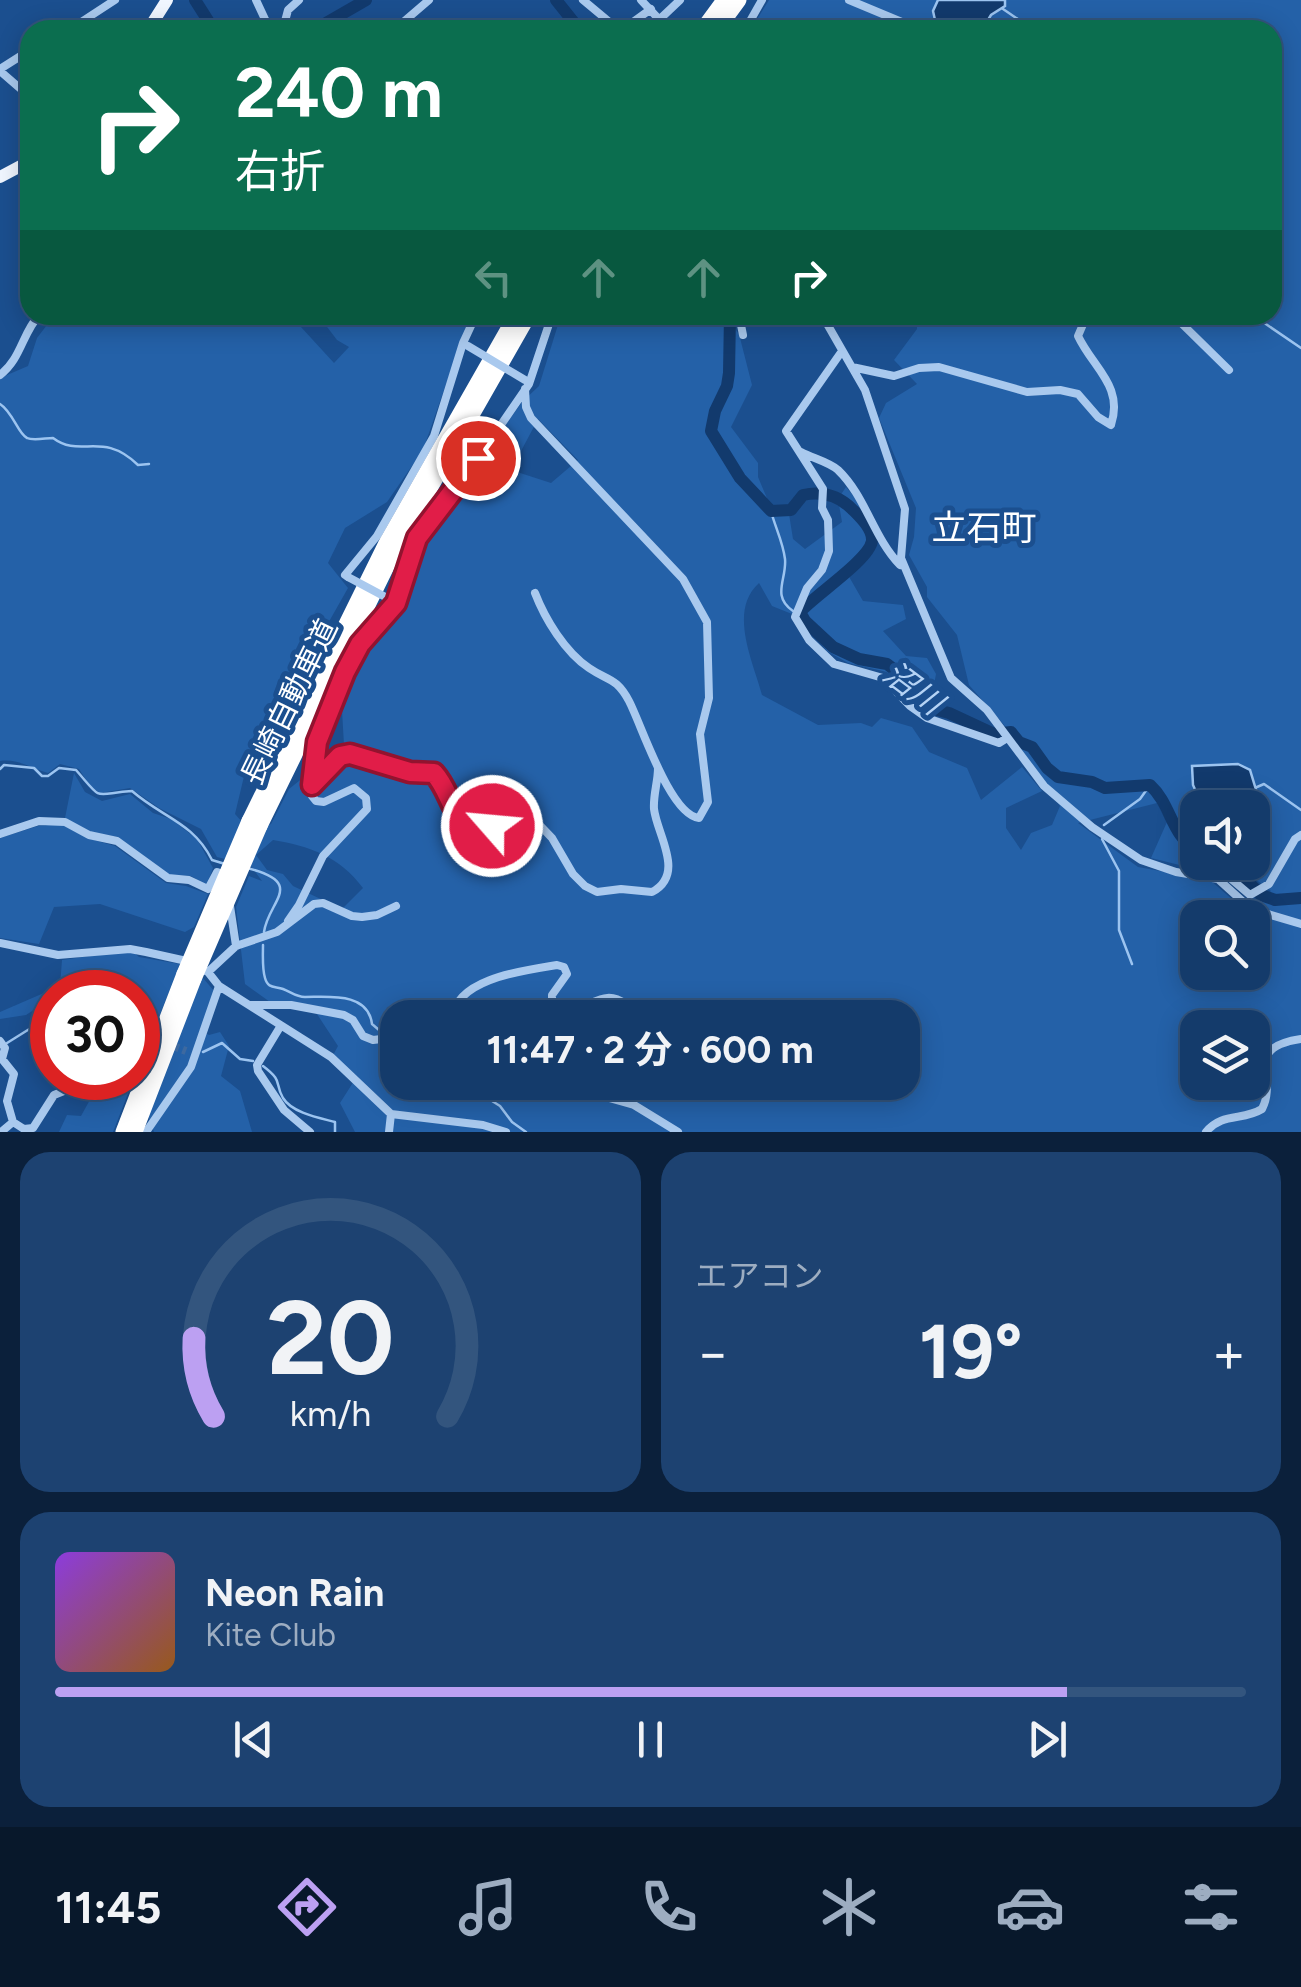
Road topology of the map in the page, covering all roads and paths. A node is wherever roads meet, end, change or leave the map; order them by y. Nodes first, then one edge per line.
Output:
1 (114, 0) edge
2 (299, 0) edge
3 (429, 0) edge
4 (583, 0) edge
5 (641, 0) edge
6 (680, 0) edge
7 (849, 0) edge
8 (651, 9) junction
9 (661, 18) joint
10 (85, 20) edge
11 (285, 20) edge
12 (406, 20) edge
13 (608, 20) edge
14 (635, 20) edge
15 (897, 20) edge
16 (0, 70) edge
17 (20, 88) edge
18 (30, 325) edge
19 (472, 325) edge
20 (510, 325) edge
21 (523, 325) edge
22 (548, 325) edge
23 (741, 325) edge
24 (828, 325) edge
25 (1083, 325) edge
26 (1183, 325) edge
27 (743, 335) dead end
28 (465, 344) junction
29 (842, 351) junction
30 (852, 367) junction
31 (1230, 370) dead end
32 (0, 376) edge
33 (526, 384) junction
34 (800, 451) junction
35 (904, 568) junction
36 (535, 593) dead end
37 (393, 602) junction
38 (1007, 738) junction
39 (658, 768) junction
40 (312, 785) junction
41 (254, 823) junction
42 (0, 834) edge
43 (1301, 836) edge
44 (1180, 870) edge
45 (1270, 878) edge
46 (1221, 880) edge
47 (1232, 880) edge
48 (1269, 880) edge
49 (396, 906) dead end
50 (288, 921) junction
51 (1301, 924) edge
52 (0, 944) edge
53 (236, 946) junction
54 (195, 975) junction
55 (219, 986) junction
56 (459, 1000) edge
57 (552, 1000) edge
58 (251, 1005) junction
59 (280, 1027) junction
60 (380, 1037) edge
61 (1301, 1039) edge
62 (0, 1041) edge
63 (186, 1051) tunnel mouth
64 (196, 1054) junction
65 (51, 1100) edge
66 (616, 1100) edge
67 (391, 1114) junction
68 (12, 1122) junction
69 (1, 1132) edge
70 (123, 1132) edge
71 (135, 1132) edge
72 (146, 1132) edge
73 (310, 1132) edge
74 (388, 1132) edge
75 (506, 1132) edge
76 (678, 1132) edge
77 (1206, 1132) edge

1 - 10 street
2 - 11 street
3 - 12 street
4 - 13 street
5 - 8 street
6 - 9 street
7 - 15 street
8 - 9 street
8 - 14 street
16 - 17 street
18 - 32 street
19 - 28 street
20 - 41 highway, 長崎自動車道
21 - 41 highway, 長崎自動車道
22 - 33 street
23 - 27 street
24 - 29 street
25 - 30 street
26 - 31 street
28 - 33 street, bridge
28 - 37 street, bridge
29 - 30 street
29 - 34 street
30 - 35 street
33 - 37 street
33 - 39 street
34 - 35 street
34 - 38 street
35 - 38 street
36 - 39 street
37 - 40 street
38 - 44 street
39 - 40 street
40 - 50 street
41 - 54 highway, 長崎自動車道, bridge
42 - 53 street
43 - 45 street
46 - 51 street
47 - 48 street
49 - 50 street
50 - 53 street
52 - 54 street
53 - 54 street
54 - 55 street
54 - 70 highway, 長崎自動車道
54 - 71 highway, 長崎自動車道
55 - 58 street
55 - 64 street
56 - 57 street
58 - 59 street
58 - 60 street
59 - 67 street
59 - 73 street
61 - 77 street
62 - 68 street
63 - 64 street
64 - 72 street
65 - 68 street
66 - 76 street
67 - 74 street
67 - 75 street
68 - 69 street

